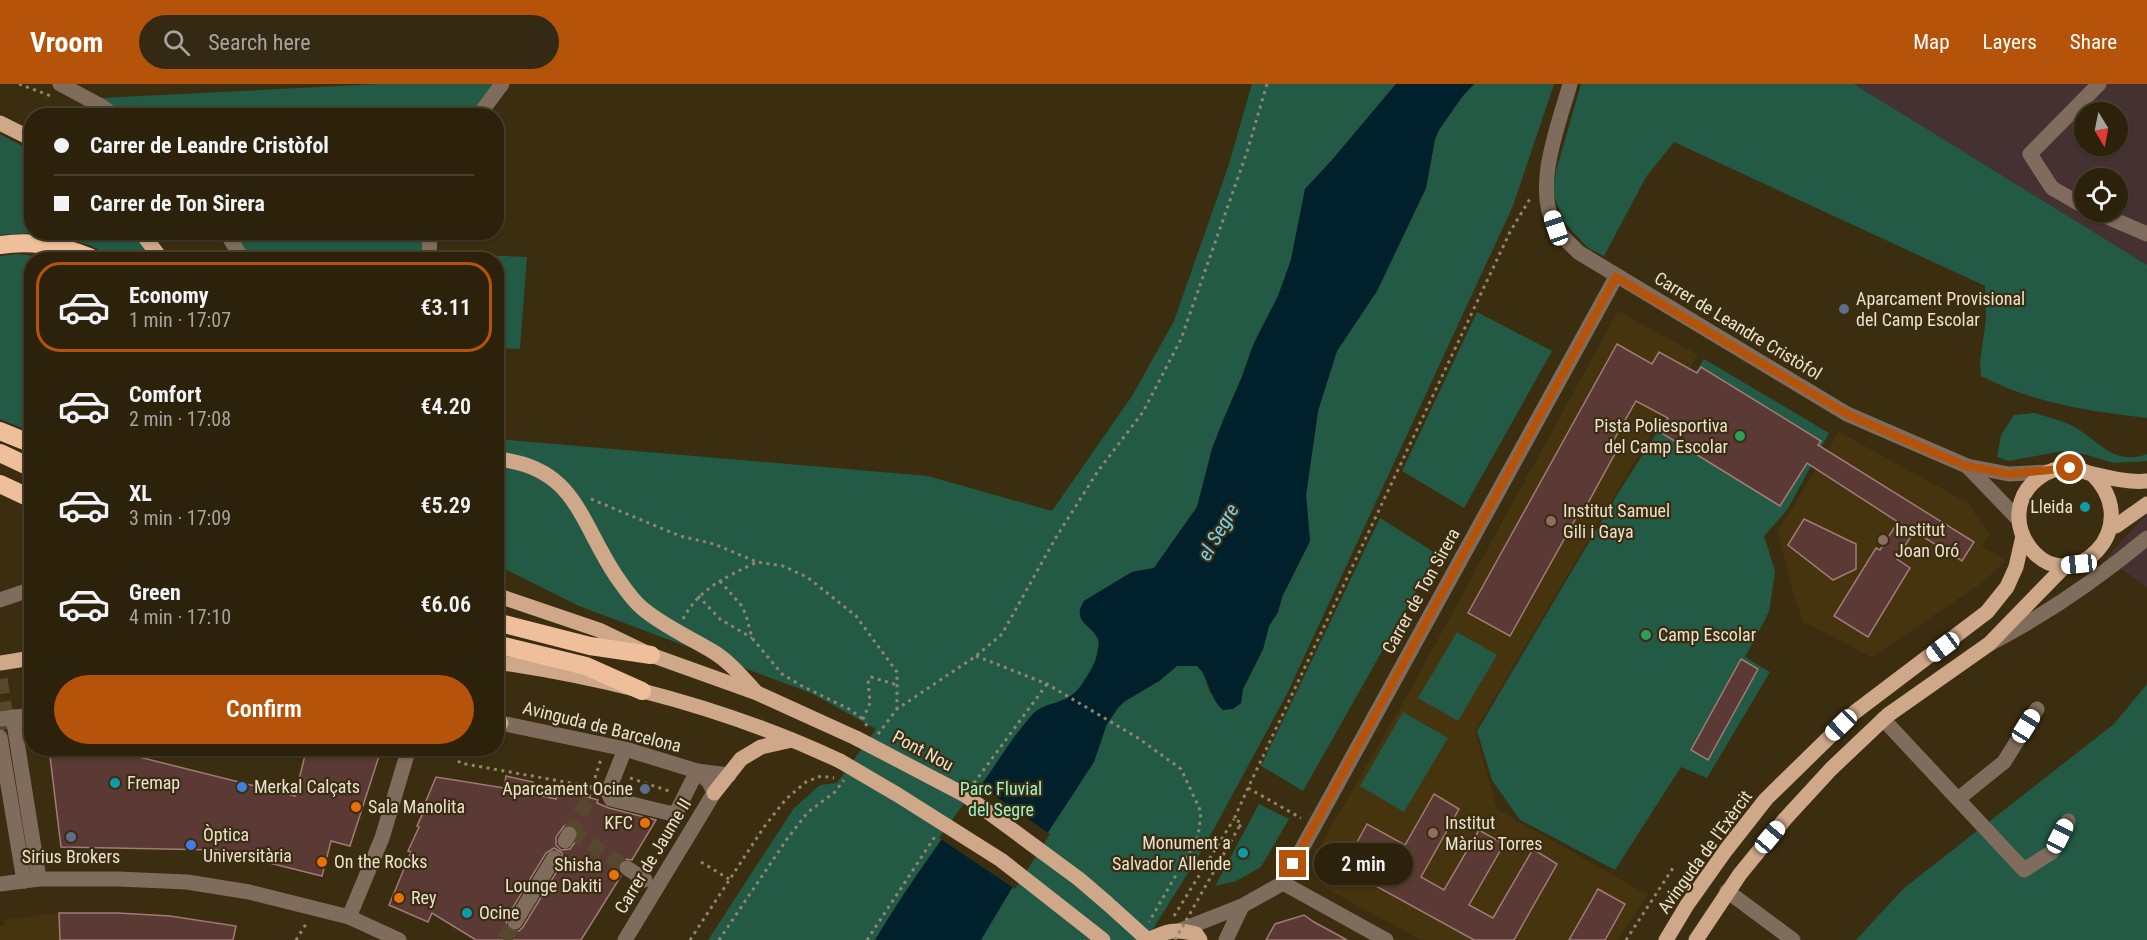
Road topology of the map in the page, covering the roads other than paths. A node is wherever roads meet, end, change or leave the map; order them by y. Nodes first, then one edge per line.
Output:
1 (60, 84) edge
2 (502, 84) edge
3 (1570, 84) edge
4 (2100, 84) edge
5 (104, 108) edge
6 (484, 108) edge
7 (0, 123) edge
8 (24, 135) edge
9 (2074, 201) edge
10 (2119, 222) edge
11 (2147, 234) edge
12 (0, 245) edge
13 (76, 252) edge
14 (1616, 277) junction
15 (0, 431) edge
16 (24, 441) edge
17 (0, 453) edge
18 (504, 460) edge
19 (24, 464) edge
20 (1966, 466) junction
21 (2049, 472) junction
22 (2092, 474) junction
23 (2147, 481) edge
24 (0, 484) edge
25 (24, 495) edge
26 (2147, 504) edge
27 (2019, 520) junction
28 (2116, 525) junction
29 (2022, 536) junction
30 (2147, 538) edge
31 (2066, 566) junction
32 (24, 592) edge
33 (504, 598) edge
34 (0, 600) edge
35 (504, 624) edge
36 (1989, 644) junction
37 (504, 646) edge
38 (651, 655) junction
39 (24, 659) edge
40 (0, 663) edge
41 (504, 663) edge
42 (642, 691) junction
43 (757, 693) junction
44 (2037, 709) dead end
45 (24, 716) edge
46 (6, 718) edge
47 (1883, 719) junction
48 (504, 722) edge
49 (794, 740) junction
50 (6, 742) tunnel mouth
51 (625, 749) junction
52 (408, 756) edge
53 (697, 771) junction
54 (729, 775) junction
55 (714, 793) junction
56 (1958, 799) junction
57 (2068, 821) dead end
58 (554, 858) dead end
59 (627, 868) tunnel mouth
60 (32, 880) junction
61 (645, 880) dead end
62 (1283, 883) junction
63 (0, 884) edge
64 (1727, 891) junction
65 (1242, 906) junction
66 (349, 917) junction
67 (515, 922) tunnel mouth
68 (1176, 930) edge
69 (1145, 937) edge
70 (399, 940) edge
71 (625, 940) edge
72 (1103, 940) edge
73 (1200, 940) edge
74 (1226, 940) edge
75 (1386, 940) edge
76 (1666, 940) edge
77 (1696, 940) edge
78 (1793, 940) edge

1 - 5 street
2 - 6 street
3 - 14 street, Carrer de Leandre Cristòfol
4 - 9 street
7 - 8 main road
10 - 11 street
12 - 13 highway
14 - 20 street, Carrer de Leandre Cristòfol
14 - 62 street, Carrer de Ton Sirera
15 - 16 highway
17 - 19 highway
18 - 43 main road
20 - 21 street, Carrer de Leandre Cristòfol
20 - 27 street, Carrer de Leandre Cristòfol
21 - 22 main road
21 - 27 main road
22 - 23 main road
22 - 28 main road
24 - 25 highway
26 - 28 main road
27 - 29 main road
28 - 31 main road
29 - 31 main road
29 - 76 main road, Avinguda de l'Exèrcit
30 - 36 street
31 - 36 main road
32 - 34 street
33 - 38 main road, Pont Nou
35 - 38 highway
36 - 47 main road
37 - 42 highway
38 - 43 main road, Pont Nou
39 - 40 main road
41 - 42 main road
42 - 49 main road
43 - 69 main road, Pont Nou, bridge
44 - 56 street
45 - 46 street
46 - 60 street
47 - 56 street
47 - 64 main road
48 - 51 street, Avinguda de Barcelona
49 - 54 main road
49 - 72 main road, bridge
50 - 60 street
51 - 53 street, Avinguda de Barcelona
51 - 53 street
52 - 66 street
53 - 54 street, Avinguda de Barcelona
53 - 55 street, Avinguda de Barcelona
54 - 55 main road
55 - 71 street, Carrer de Jaume II
56 - 57 street
58 - 67 street
59 - 61 street
60 - 63 street
60 - 66 street
62 - 65 street
62 - 75 street
64 - 77 main road
64 - 78 street
65 - 68 street
65 - 74 street
66 - 70 street
68 - 69 main road
68 - 73 main road

